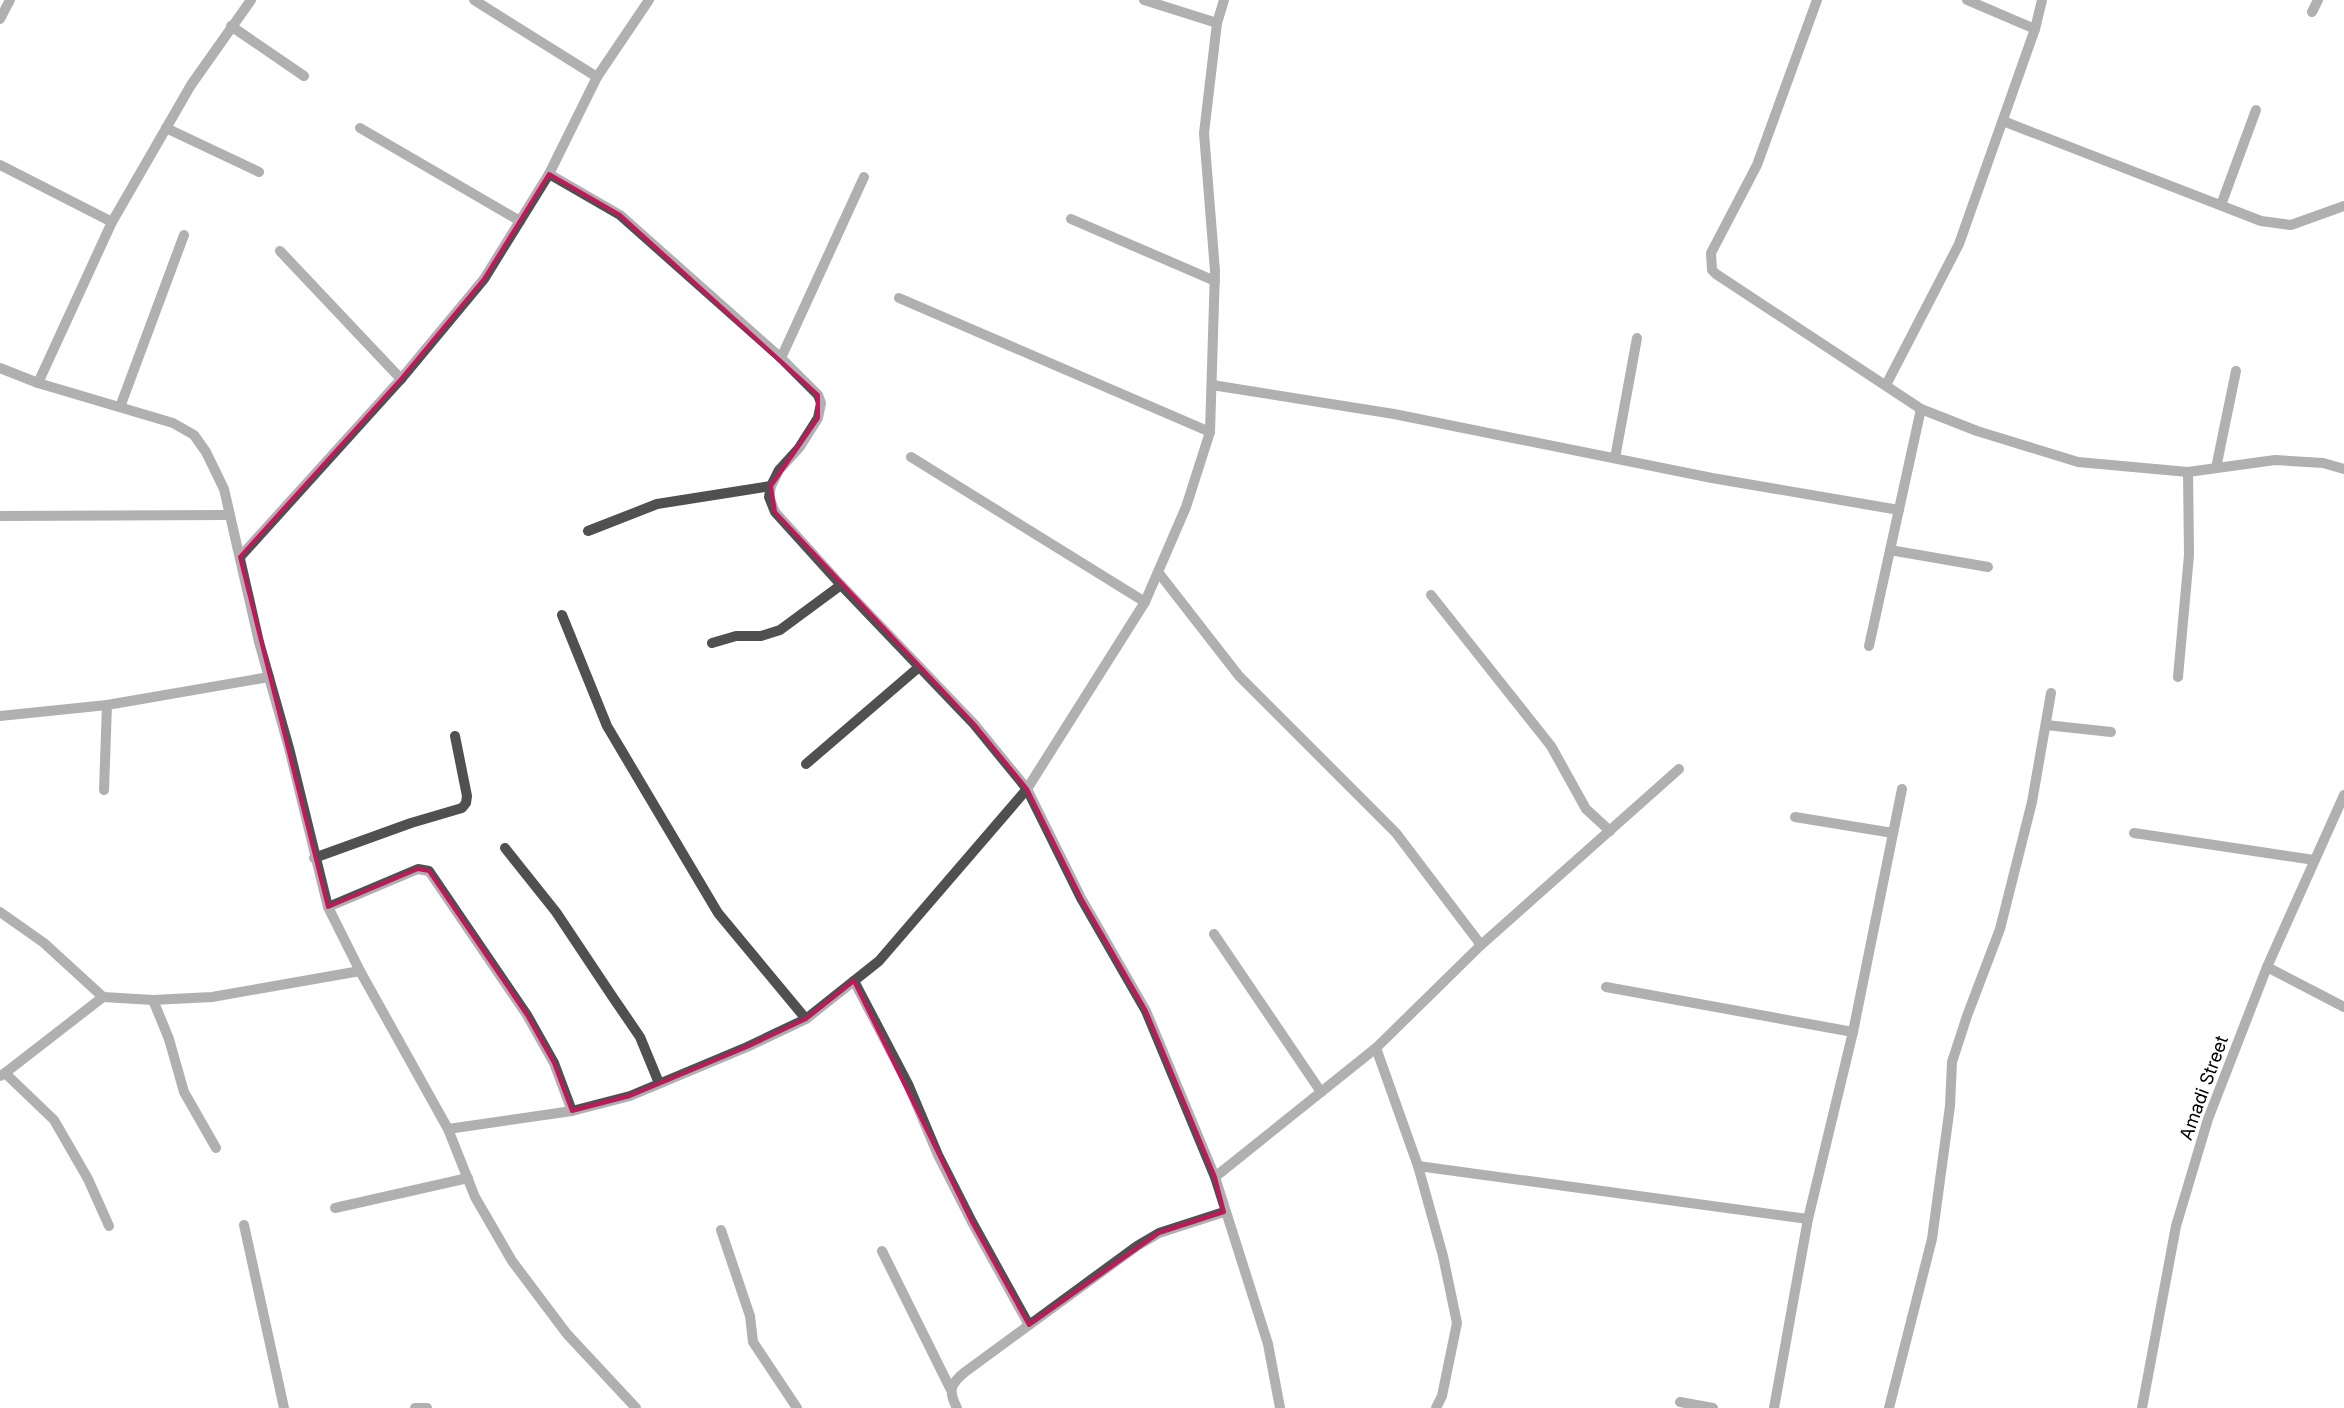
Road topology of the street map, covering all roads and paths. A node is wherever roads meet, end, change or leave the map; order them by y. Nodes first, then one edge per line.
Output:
1 (10, 0) edge
2 (251, 0) edge
3 (474, 0) edge
4 (649, 0) edge
5 (1144, 0) edge
6 (1224, 0) edge
7 (1817, 0) edge
8 (1967, 0) edge
9 (2042, 0) edge
10 (2318, 0) edge
11 (2312, 12) dead end
12 (0, 18) edge
13 (1217, 23) junction
14 (231, 26) junction
15 (2035, 30) junction
16 (304, 76) dead end
17 (597, 77) junction
18 (2256, 110) dead end
19 (2003, 121) junction
20 (166, 128) junction
21 (360, 128) dead end
22 (0, 165) edge
23 (259, 172) dead end
24 (549, 174) junction
25 (864, 177) dead end
26 (2221, 205) junction
27 (2344, 206) edge
28 (1070, 219) dead end
29 (112, 222) junction
30 (520, 222) junction
31 (184, 235) dead end
32 (280, 250) dead end
33 (1215, 281) junction
34 (899, 298) dead end
35 (1637, 338) dead end
36 (781, 358) junction
37 (0, 368) edge
38 (2236, 370) dead end
39 (401, 379) junction
40 (38, 383) junction
41 (1212, 385) junction
42 (1886, 385) junction
43 (120, 407) junction
44 (1921, 409) junction
45 (1210, 432) junction
46 (911, 457) dead end
47 (1615, 458) junction
48 (2216, 468) junction
49 (2344, 469) edge
50 (2188, 472) junction
51 (771, 486) junction
52 (1899, 510) junction
53 (228, 514) junction
54 (0, 516) edge
55 (588, 531) dead end
56 (1890, 550) junction
57 (240, 557) junction
58 (1988, 567) dead end
59 (1158, 572) junction
60 (841, 585) junction
61 (1431, 594) dead end
62 (1145, 602) junction
63 (562, 615) dead end
64 (712, 643) dead end
65 (1869, 646) dead end
66 (919, 667) junction
67 (269, 677) junction
68 (2178, 677) dead end
69 (2051, 693) dead end
70 (107, 705) junction
71 (0, 716) edge
72 (2046, 724) junction
73 (2111, 732) dead end
74 (455, 736) dead end
75 (806, 764) dead end
76 (1679, 770) dead end
77 (1902, 789) dead end
78 (104, 790) dead end
79 (1027, 790) junction
80 (2344, 795) edge
81 (1795, 817) dead end
82 (1610, 831) junction
83 (1893, 833) junction
84 (2134, 833) dead end
85 (505, 848) dead end
86 (314, 858) junction
87 (2314, 860) junction
88 (328, 907) junction
89 (0, 912) edge
90 (1214, 934) dead end
91 (1481, 945) junction
92 (2267, 967) junction
93 (360, 971) junction
94 (854, 981) junction
95 (1606, 987) dead end
96 (103, 997) junction
97 (153, 1000) junction
98 (2344, 1007) edge
99 (806, 1019) junction
100 (1852, 1032) junction
101 (1376, 1048) junction
102 (3, 1075) edge
103 (659, 1083) junction
104 (1321, 1092) junction
105 (572, 1111) junction
106 (448, 1129) junction
107 (216, 1148) dead end
108 (1418, 1166) junction
109 (1215, 1177) junction
110 (468, 1178) junction
111 (335, 1208) dead end
112 (1224, 1212) junction
113 (1808, 1219) junction
114 (244, 1225) dead end
115 (109, 1226) dead end
116 (721, 1230) dead end
117 (882, 1251) dead end
118 (1029, 1325) junction
119 (950, 1388) junction
120 (1680, 1402) dead end
121 (284, 1408) edge
122 (415, 1408) edge
123 (426, 1408) edge
124 (636, 1408) edge
125 (798, 1408) edge
126 (957, 1408) edge
127 (1280, 1408) edge
128 (1436, 1408) edge
129 (1713, 1408) edge
130 (1774, 1408) edge
131 (1889, 1408) edge
132 (2142, 1408) edge

1 - 12 street
2 - 14 street
3 - 17 street
4 - 17 street
5 - 13 street
6 - 13 street
7 - 42 street
8 - 15 street
9 - 15 street
10 - 11 street
13 - 33 street
14 - 16 street
14 - 20 street
15 - 19 street
17 - 24 street
18 - 26 street
19 - 26 street
19 - 42 street
20 - 23 street
20 - 29 street
21 - 30 street
22 - 29 street
24 - 30 street
24 - 36 street
25 - 36 street
26 - 27 street
28 - 33 street
29 - 40 street
30 - 39 street
31 - 43 street
32 - 39 street
33 - 41 street
34 - 45 street
35 - 47 street
36 - 51 street
37 - 40 street
38 - 48 street
39 - 57 street
40 - 43 street
41 - 45 street
41 - 47 street
42 - 44 street
43 - 53 street
44 - 50 street
44 - 52 street
45 - 59 street
46 - 62 street
47 - 52 street
48 - 49 street
48 - 50 street
50 - 68 street
51 - 55 street
51 - 60 street
52 - 56 street
53 - 54 street
53 - 57 street
56 - 58 street
56 - 65 street
57 - 67 street
59 - 62 street
59 - 91 street
60 - 64 street
60 - 66 street
61 - 82 street
62 - 79 street
63 - 99 street
66 - 75 street
66 - 79 street
67 - 70 street
67 - 86 street
69 - 72 street
70 - 71 street
70 - 78 street
72 - 73 street
72 - 131 street
74 - 86 street
76 - 82 street
77 - 83 street
79 - 94 street
79 - 109 street
80 - 87 street, Amadi Street
81 - 83 street
82 - 91 street
83 - 100 street
84 - 87 street
85 - 103 street
86 - 88 street
87 - 92 street, Amadi Street
88 - 93 street
88 - 105 street
89 - 96 street
90 - 104 street
91 - 101 street
92 - 98 street
92 - 132 street, Amadi Street
93 - 97 street
93 - 106 street
94 - 99 street
94 - 118 street
95 - 100 street
96 - 97 street
96 - 102 street
97 - 107 street
99 - 103 street
100 - 113 street
101 - 104 street
101 - 108 street
102 - 115 street
103 - 105 street
104 - 109 street
105 - 106 street
106 - 110 street
108 - 113 street
108 - 128 street
109 - 112 street
110 - 111 street
110 - 124 street
112 - 118 street
112 - 127 street
113 - 130 street
114 - 121 street
116 - 125 street
117 - 119 street
118 - 119 street
119 - 126 street
120 - 129 street
122 - 123 street

